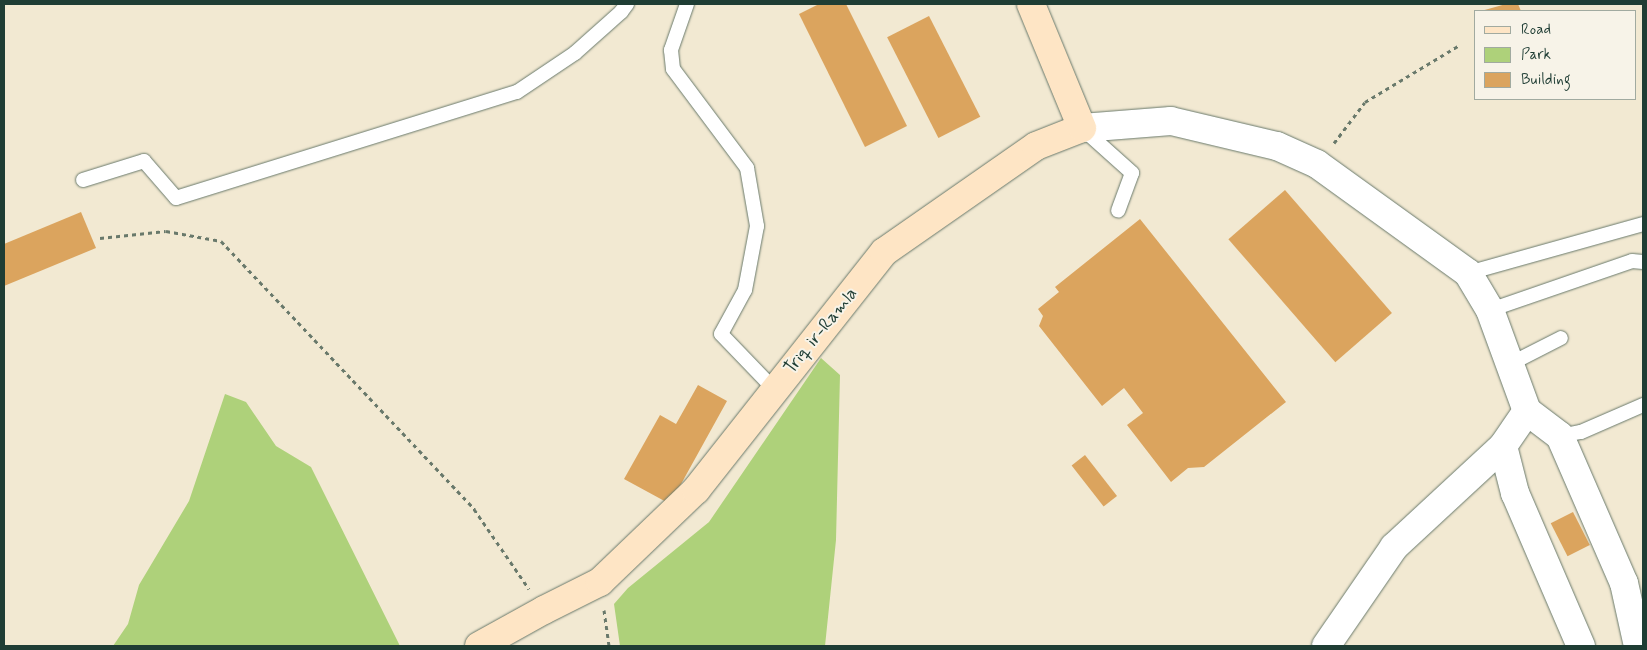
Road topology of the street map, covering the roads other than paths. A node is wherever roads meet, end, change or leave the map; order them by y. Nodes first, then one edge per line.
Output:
1 (627, 4) edge
2 (687, 4) edge
3 (1031, 4) edge
4 (1082, 128) junction
5 (83, 180) dead end
6 (1118, 211) dead end
7 (1643, 224) edge
8 (1643, 262) edge
9 (1468, 274) junction
10 (1490, 310) junction
11 (1561, 338) dead end
12 (1510, 364) junction
13 (774, 389) junction
14 (1643, 405) edge
15 (1526, 412) junction
16 (1560, 436) junction
17 (1503, 446) junction
18 (479, 646) edge
19 (1326, 646) edge
20 (1581, 646) edge
21 (1638, 646) edge

1 - 5 lane
2 - 13 lane
3 - 4 main road
4 - 6 lane
4 - 9 street
4 - 13 main road, Triq ir-Ramla
7 - 9 lane
8 - 10 lane
9 - 10 street
10 - 12 street
11 - 12 lane
12 - 15 street
13 - 18 main road, Triq ir-Ramla
14 - 16 lane
15 - 16 street
15 - 17 street
16 - 21 street
17 - 19 street
17 - 20 street

